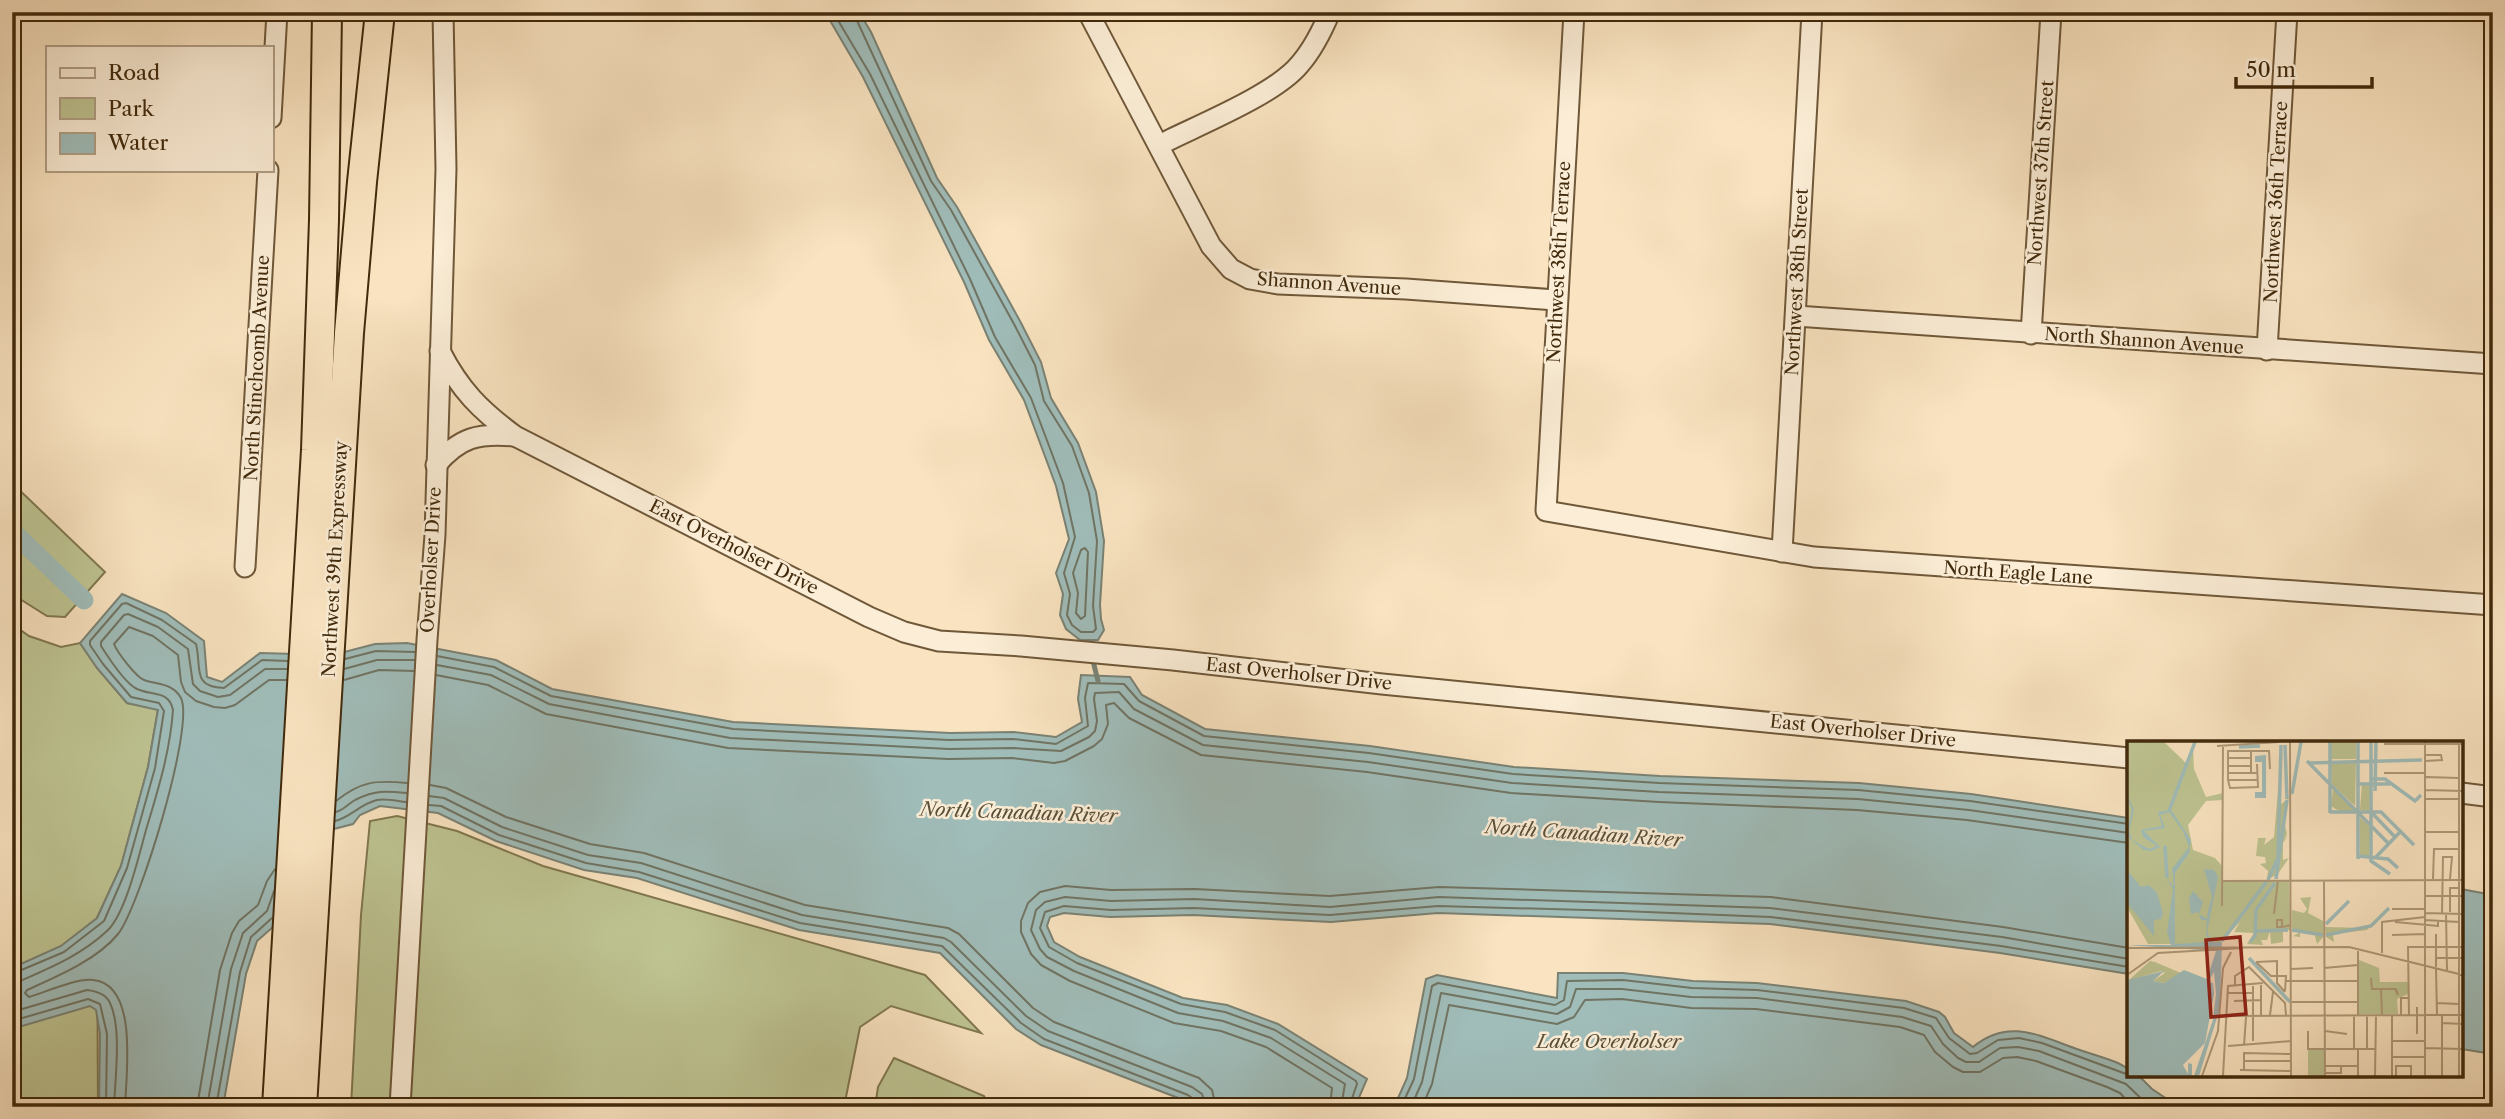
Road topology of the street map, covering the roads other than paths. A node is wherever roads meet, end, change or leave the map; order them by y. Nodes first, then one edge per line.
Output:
1 (277, 12) edge
2 (327, 12) edge
3 (380, 12) edge
4 (443, 12) edge
5 (1088, 12) edge
6 (1330, 12) edge
7 (1574, 12) edge
8 (1812, 12) edge
9 (2051, 12) edge
10 (2287, 12) edge
11 (273, 83) edge
12 (1158, 145) junction
13 (268, 172) edge
14 (1556, 300) junction
15 (1796, 316) junction
16 (2031, 334) junction
17 (2267, 350) junction
18 (440, 351) junction
19 (2493, 364) edge
20 (515, 436) junction
21 (436, 464) junction
22 (1546, 511) joint
23 (1782, 552) junction
24 (245, 567) dead end
25 (319, 601) junction
26 (2493, 605) edge
27 (2127, 758) edge
28 (2463, 793) edge
29 (2493, 797) edge
30 (277, 1107) edge
31 (302, 1107) edge
32 (400, 1107) edge

1 - 11 street
2 - 25 highway, Northwest 39th Expressway
3 - 25 highway, Northwest 39th Expressway
4 - 18 street, Overholser Drive
5 - 12 street, Shannon Avenue
6 - 12 street
7 - 14 street, Northwest 38th Terrace
8 - 15 street, Northwest 38th Street
9 - 16 street, Northwest 37th Street
10 - 17 street, Northwest 36th Terrace
12 - 14 street, Shannon Avenue
13 - 24 street, North Stinchcomb Avenue
14 - 22 street, Northwest 38th Terrace
15 - 16 street, North Shannon Avenue
15 - 23 street, Northwest 38th Street
16 - 17 street, North Shannon Avenue
17 - 19 street, North Shannon Avenue
18 - 20 street, East Overholser Drive
18 - 21 street, Overholser Drive
20 - 21 street, East Overholser Drive
20 - 27 street, East Overholser Drive
21 - 32 street, Overholser Drive
22 - 23 street, North Eagle Lane
23 - 26 street, North Eagle Lane
25 - 30 highway, Northwest 39th Expressway
25 - 31 highway, Northwest 39th Expressway
28 - 29 street

